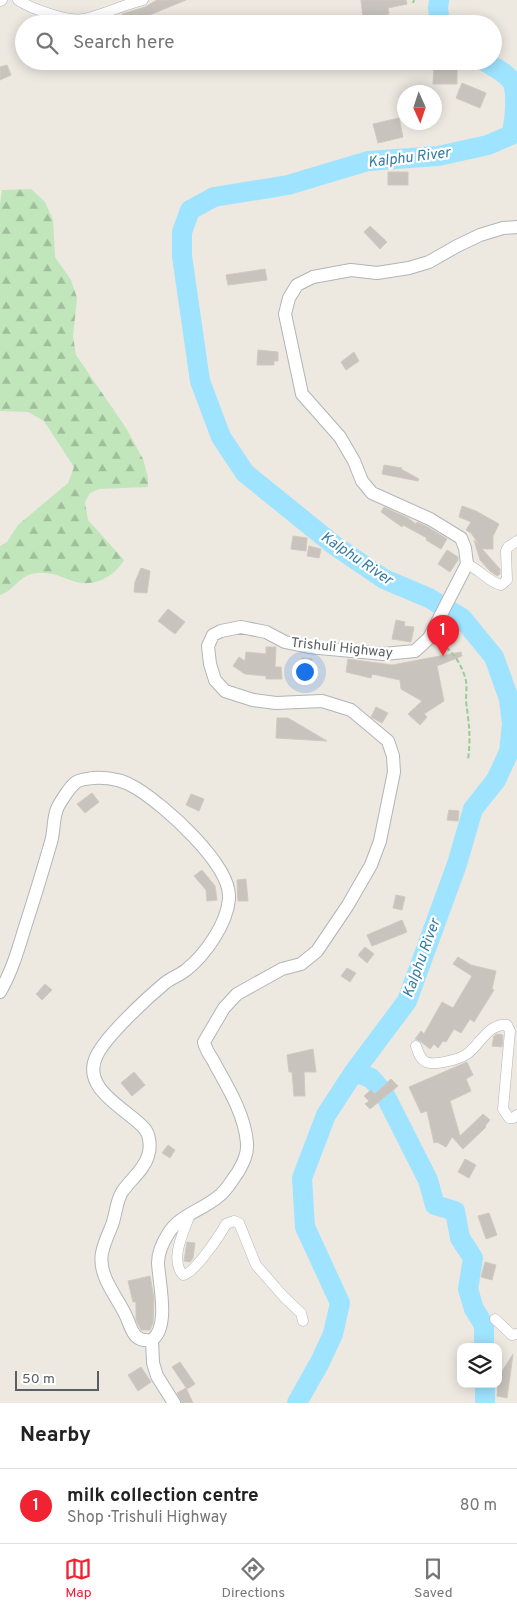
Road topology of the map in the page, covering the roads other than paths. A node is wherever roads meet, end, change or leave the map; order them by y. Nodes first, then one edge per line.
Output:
1 (18, 0) edge
2 (143, 0) edge
3 (54, 15) edge
4 (99, 15) edge
5 (517, 228) edge
6 (517, 541) edge
7 (467, 564) junction
8 (0, 992) edge
9 (416, 1046) dead end
10 (517, 1115) edge
11 (190, 1214) junction
12 (495, 1319) dead end
13 (304, 1321) dead end
14 (517, 1334) edge
15 (152, 1340) junction
16 (174, 1403) edge

1 - 3 street
2 - 4 street
5 - 7 street
6 - 7 street
7 - 11 street, Trishuli Highway
8 - 15 street
9 - 10 street
11 - 13 street
11 - 15 street, Trishuli Highway
12 - 14 street
15 - 16 street

